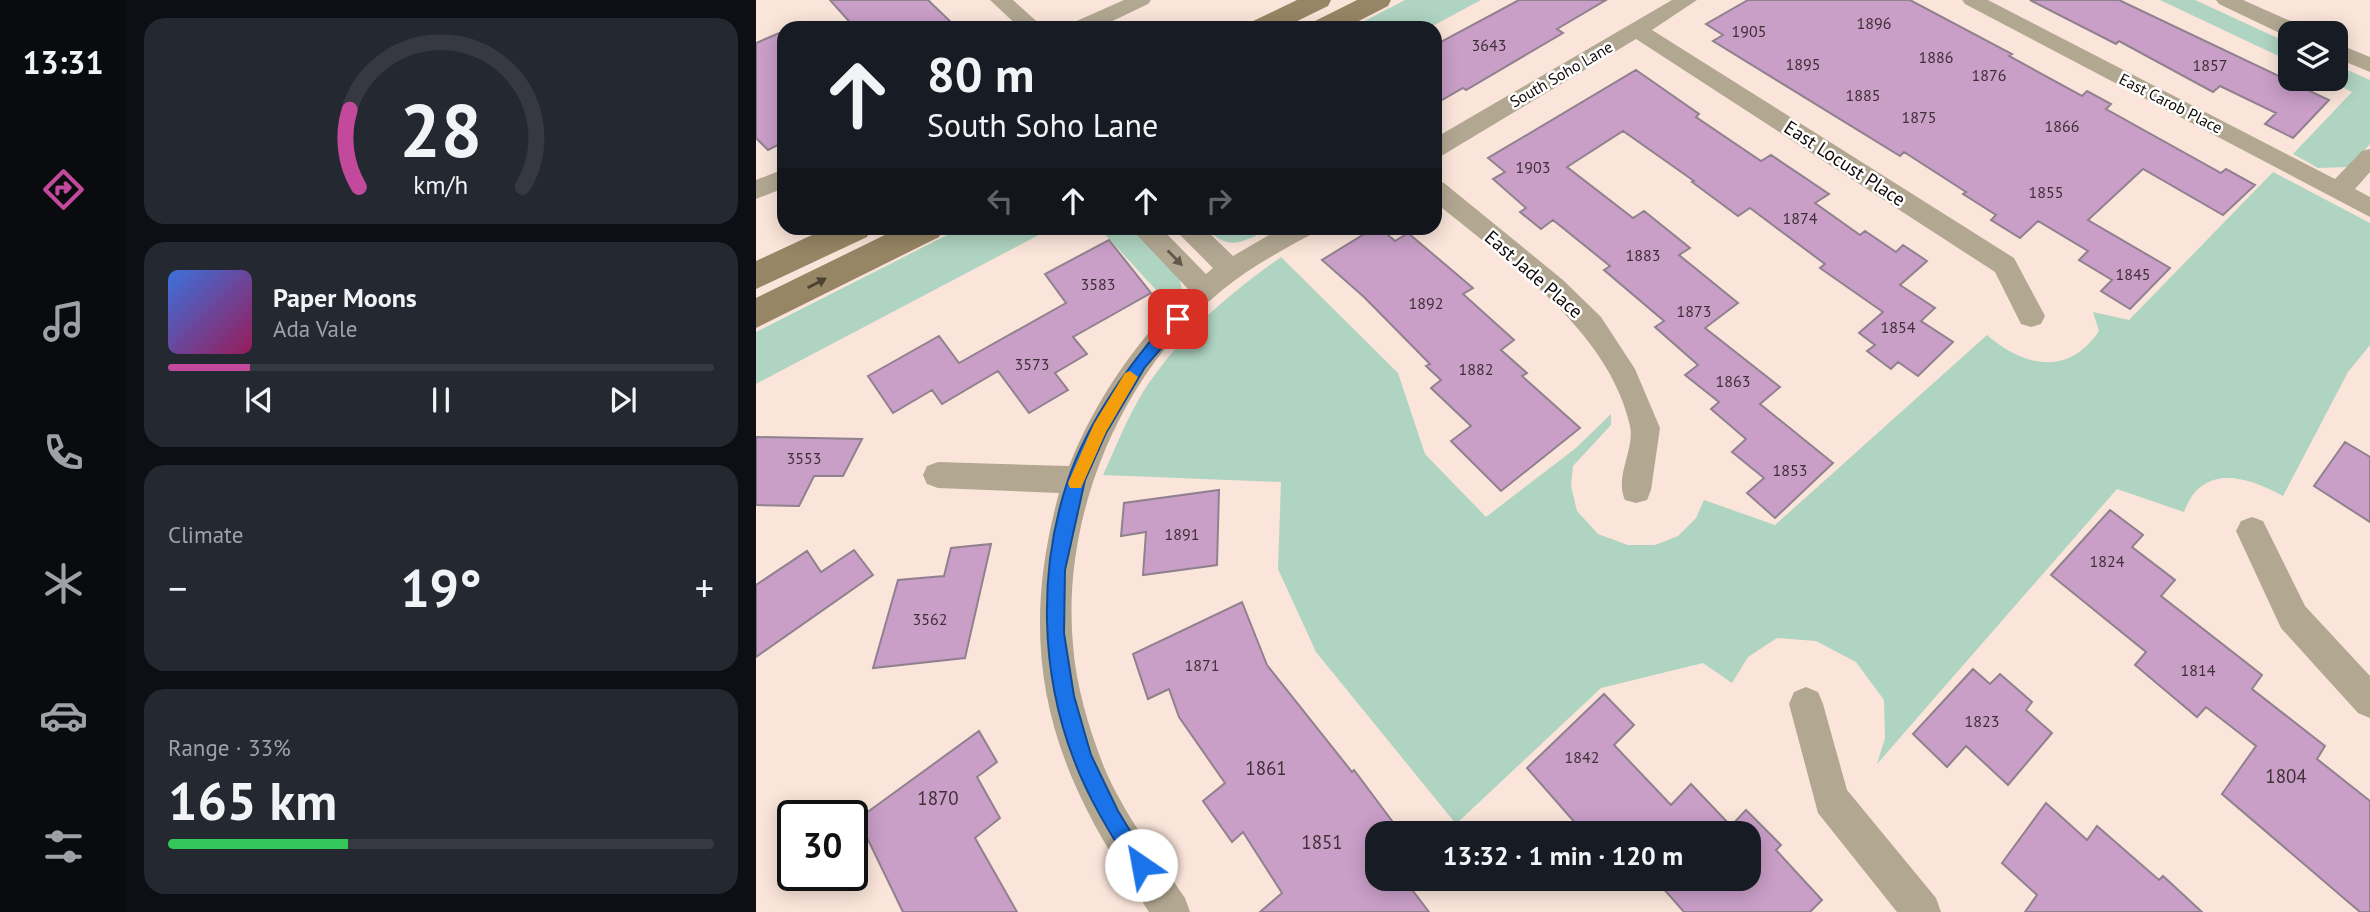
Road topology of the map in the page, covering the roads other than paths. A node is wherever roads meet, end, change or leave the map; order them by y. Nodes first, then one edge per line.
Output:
1 (1000, 0) edge
2 (1141, 0) edge
3 (1318, 0) edge
4 (1378, 0) edge
5 (1687, 0) edge
6 (1972, 0) edge
7 (2226, 0) edge
8 (1025, 21) edge
9 (1095, 21) edge
10 (1275, 21) edge
11 (1337, 21) edge
12 (2278, 24) edge
13 (1637, 30) junction
14 (2348, 55) edge
15 (2370, 65) edge
16 (1442, 145) edge
17 (2370, 157) edge
18 (777, 181) edge
19 (756, 190) edge
20 (2339, 191) junction
21 (1442, 195) edge
22 (2370, 208) edge
23 (841, 235) edge
24 (913, 235) edge
25 (1153, 235) edge
26 (1196, 235) edge
27 (1290, 235) edge
28 (1232, 271) junction
29 (756, 276) edge
30 (1204, 289) junction
31 (756, 314) edge
32 (2031, 316) dead end
33 (938, 475) dead end
34 (1076, 480) junction
35 (1636, 490) dead end
36 (2252, 531) dead end
37 (2370, 701) edge
38 (1806, 704) dead end
39 (1171, 912) edge
40 (1922, 912) edge

1 - 8 street
2 - 9 street
3 - 10 main road
4 - 11 main road
5 - 13 street, South Soho Lane
6 - 20 street, East Carob Place
7 - 12 street
13 - 16 street, South Soho Lane
13 - 32 street, East Locust Place
14 - 15 street
17 - 20 street
18 - 19 street
20 - 22 street, East Carob Place
21 - 35 street, East Jade Place
23 - 29 main road
31 -> 24 main road
25 -> 30 street
26 - 28 street
27 - 28 street
28 - 30 street
30 - 34 street
33 - 34 street
34 - 39 street
36 - 37 street
38 - 40 street

